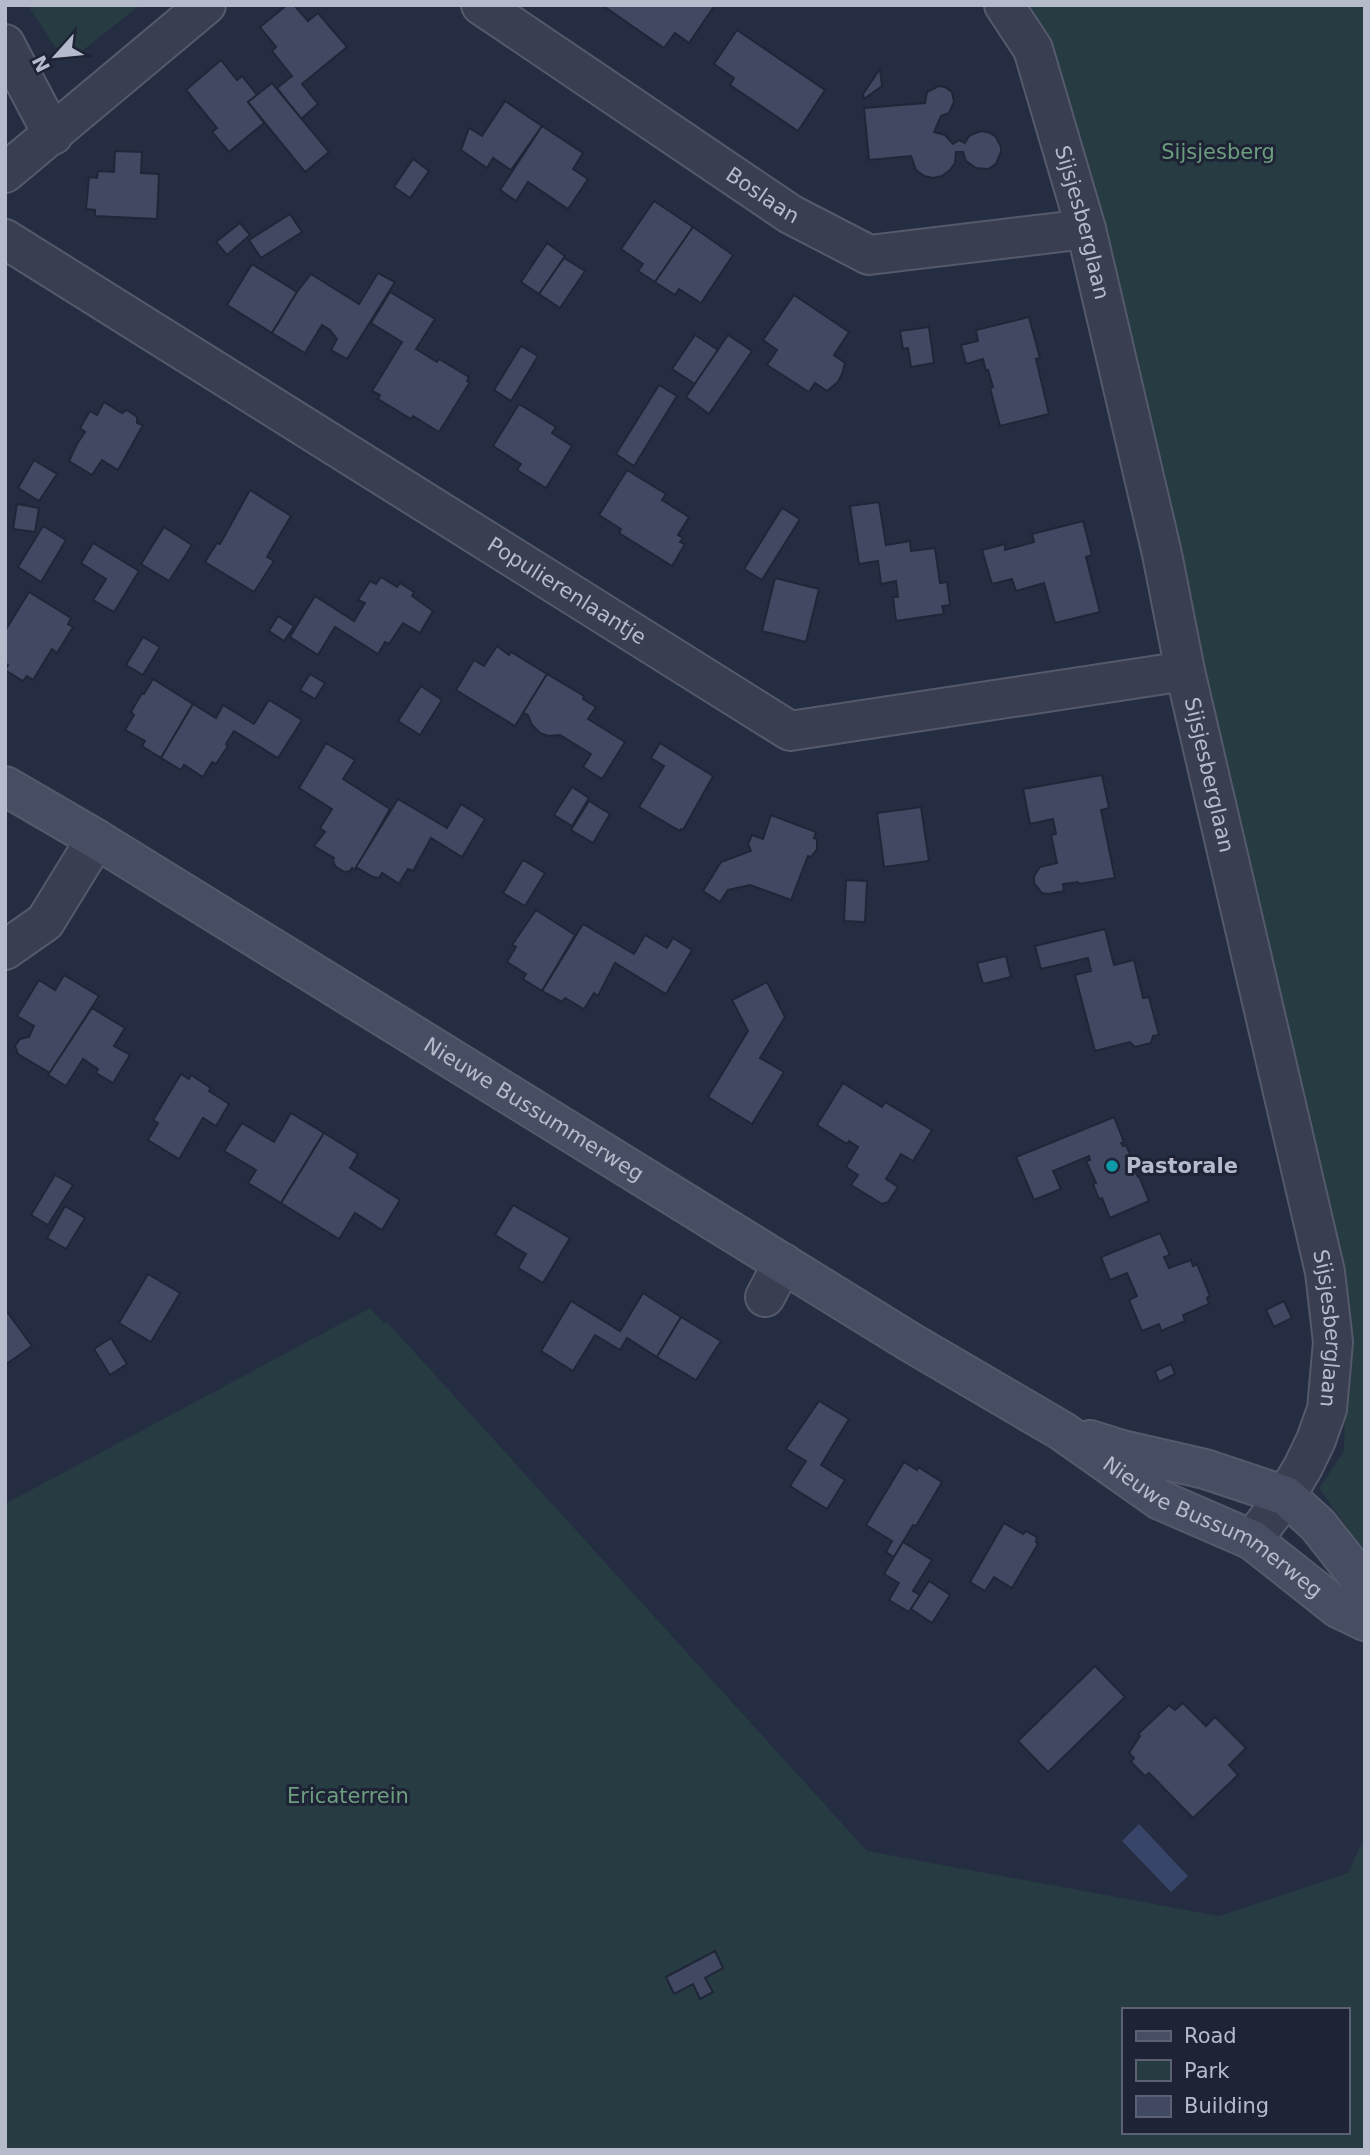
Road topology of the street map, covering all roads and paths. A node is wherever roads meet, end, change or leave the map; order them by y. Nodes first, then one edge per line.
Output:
1 (206, 5) edge
2 (481, 5) edge
3 (1004, 5) edge
4 (5, 44) edge
5 (53, 135) junction
6 (5, 173) edge
7 (1086, 229) junction
8 (5, 239) edge
9 (1185, 671) junction
10 (5, 786) edge
11 (96, 839) junction
12 (5, 950) edge
13 (783, 1264) junction
14 (765, 1297) dead end
15 (1062, 1431) junction
16 (1286, 1496) junction
17 (1252, 1540) junction
18 (1365, 1585) edge
19 (1365, 1621) edge

1 - 5 street
2 - 7 street, Boslaan
3 - 7 street, Sijsjesberglaan
4 - 5 street
5 - 6 street
7 - 9 street, Sijsjesberglaan
8 - 9 street, Populierenlaantje
9 - 16 street, Sijsjesberglaan
10 - 11 main road, Nieuwe Bussummerweg
11 - 12 street
11 - 13 main road, Nieuwe Bussummerweg
13 - 14 street
13 - 15 main road, Nieuwe Bussummerweg
15 - 16 main road, Nieuwe Bussummerweg
15 - 17 main road, Nieuwe Bussummerweg
16 - 17 street, Sijsjesberglaan
16 - 18 main road, Nieuwe Bussummerweg
17 - 19 main road, Nieuwe Bussummerweg

